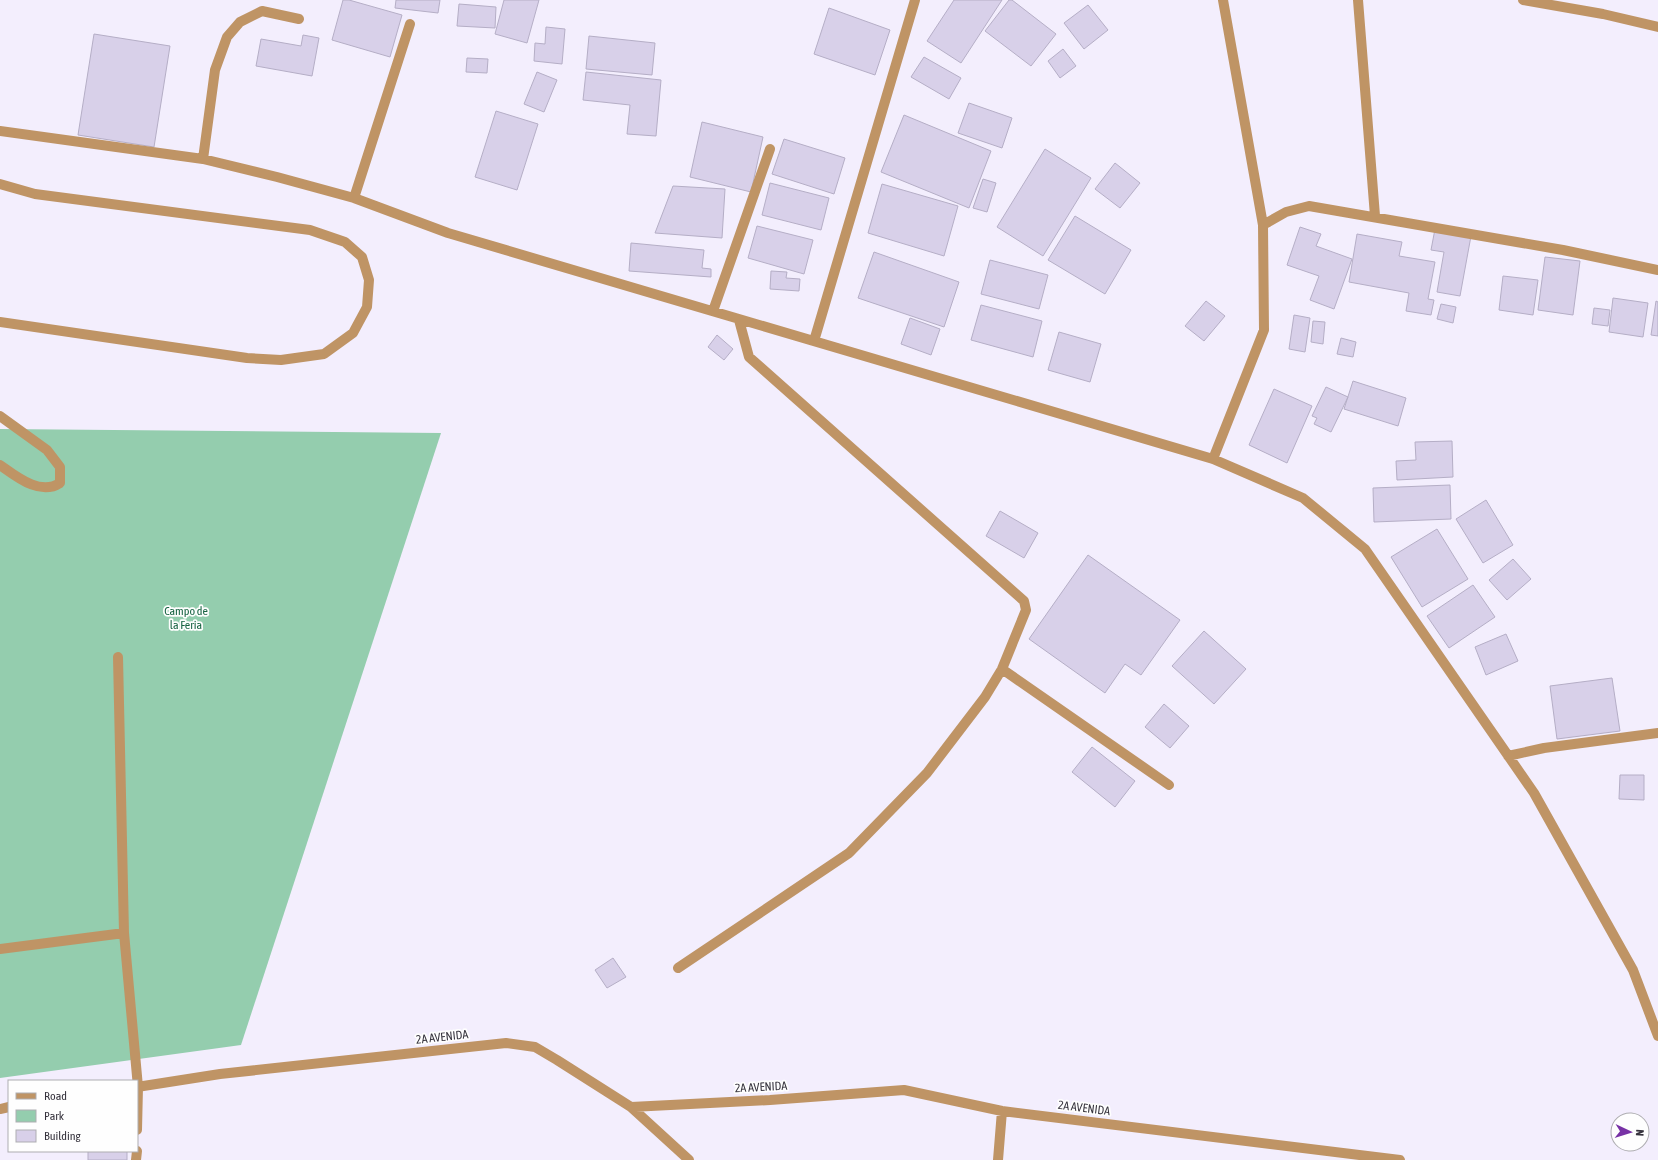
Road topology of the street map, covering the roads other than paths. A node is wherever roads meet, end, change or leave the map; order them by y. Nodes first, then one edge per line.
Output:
1 (915, 0) edge
2 (1223, 0) edge
3 (1358, 0) edge
4 (1523, 0) edge
5 (299, 18) dead end
6 (410, 24) dead end
7 (1658, 27) edge
8 (0, 131) edge
9 (770, 149) dead end
10 (203, 159) junction
11 (0, 184) edge
12 (354, 198) junction
13 (1376, 216) junction
14 (1263, 225) junction
15 (1658, 270) edge
16 (713, 311) junction
17 (739, 320) junction
18 (0, 322) edge
19 (814, 341) junction
20 (0, 416) edge
21 (1212, 458) junction
22 (0, 465) edge
23 (118, 657) dead end
24 (1002, 669) junction
25 (1658, 733) edge
26 (1508, 756) junction
27 (1169, 785) dead end
28 (124, 932) junction
29 (0, 949) edge
30 (678, 968) dead end
31 (1658, 1036) edge
32 (136, 1080) edge
33 (138, 1087) edge
34 (631, 1107) junction
35 (1002, 1111) junction
36 (689, 1160) edge
37 (998, 1160) edge
38 (1400, 1160) edge

1 - 19 street
2 - 14 street
3 - 13 street
4 - 7 street
5 - 10 street
6 - 12 street
8 - 10 street
9 - 16 street
10 - 12 street
11 - 18 street
12 - 16 street
13 - 14 street
13 - 15 street
14 - 21 street
16 - 17 street
17 - 19 street
17 - 24 street
19 - 21 street
20 - 22 street
21 - 26 street
23 - 28 street
24 - 27 street
24 - 30 street
25 - 26 street
26 - 31 street
28 - 29 street
28 - 32 street
33 - 34 street, 2A AVENIDA
34 - 35 street, 2A AVENIDA
34 - 36 street
35 - 37 street
35 - 38 street, 2A AVENIDA

